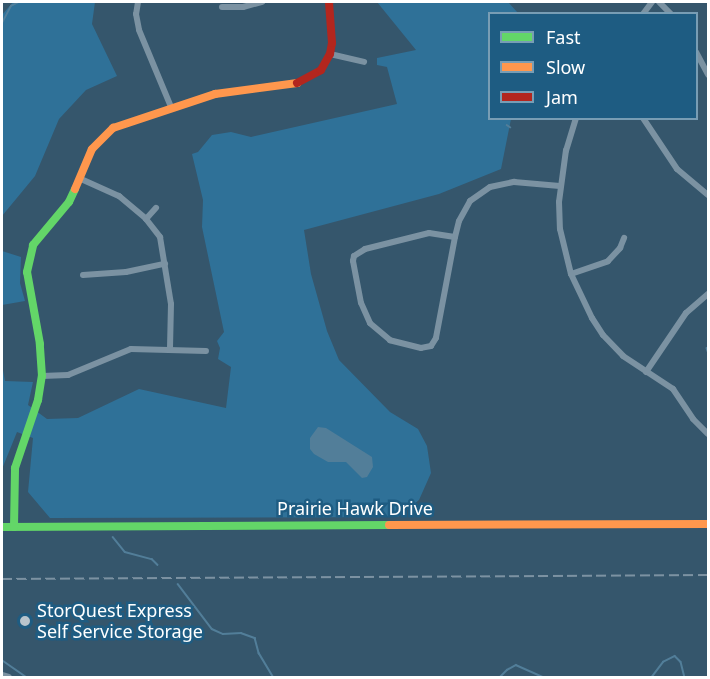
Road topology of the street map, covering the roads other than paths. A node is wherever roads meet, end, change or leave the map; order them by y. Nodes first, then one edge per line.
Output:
1 (138, 2) edge
2 (262, 2) edge
3 (329, 2) edge
4 (222, 7) dead end
5 (330, 54) junction
6 (698, 56) edge
7 (364, 62) dead end
8 (708, 75) edge
9 (171, 107) junction
10 (575, 120) edge
11 (644, 120) edge
12 (81, 179) junction
13 (560, 186) junction
14 (708, 195) edge
15 (156, 208) dead end
16 (146, 219) junction
17 (455, 237) junction
18 (624, 238) dead end
19 (165, 264) junction
20 (571, 274) junction
21 (83, 275) dead end
22 (708, 294) edge
23 (170, 349) junction
24 (206, 351) dead end
25 (646, 372) junction
26 (42, 376) junction
27 (708, 435) edge
28 (708, 525) edge
29 (2, 527) edge
30 (14, 527) junction
31 (2, 675) edge
32 (9, 677) edge

1 - 9 street
2 - 4 street
3 - 5 street
5 - 7 street
5 - 9 street
6 - 8 street
9 - 12 street
10 - 13 street
11 - 14 street
12 - 16 street
12 - 26 street
13 - 17 street
13 - 20 street
15 - 16 street
16 - 19 street
17 - 17 street
18 - 20 street
19 - 21 street
19 - 23 street
20 - 25 street
22 - 25 street
23 - 24 street
23 - 26 street
25 - 27 street
26 - 30 street
28 - 30 street, Prairie Hawk Drive
29 - 30 street, Prairie Hawk Drive
31 - 32 street

